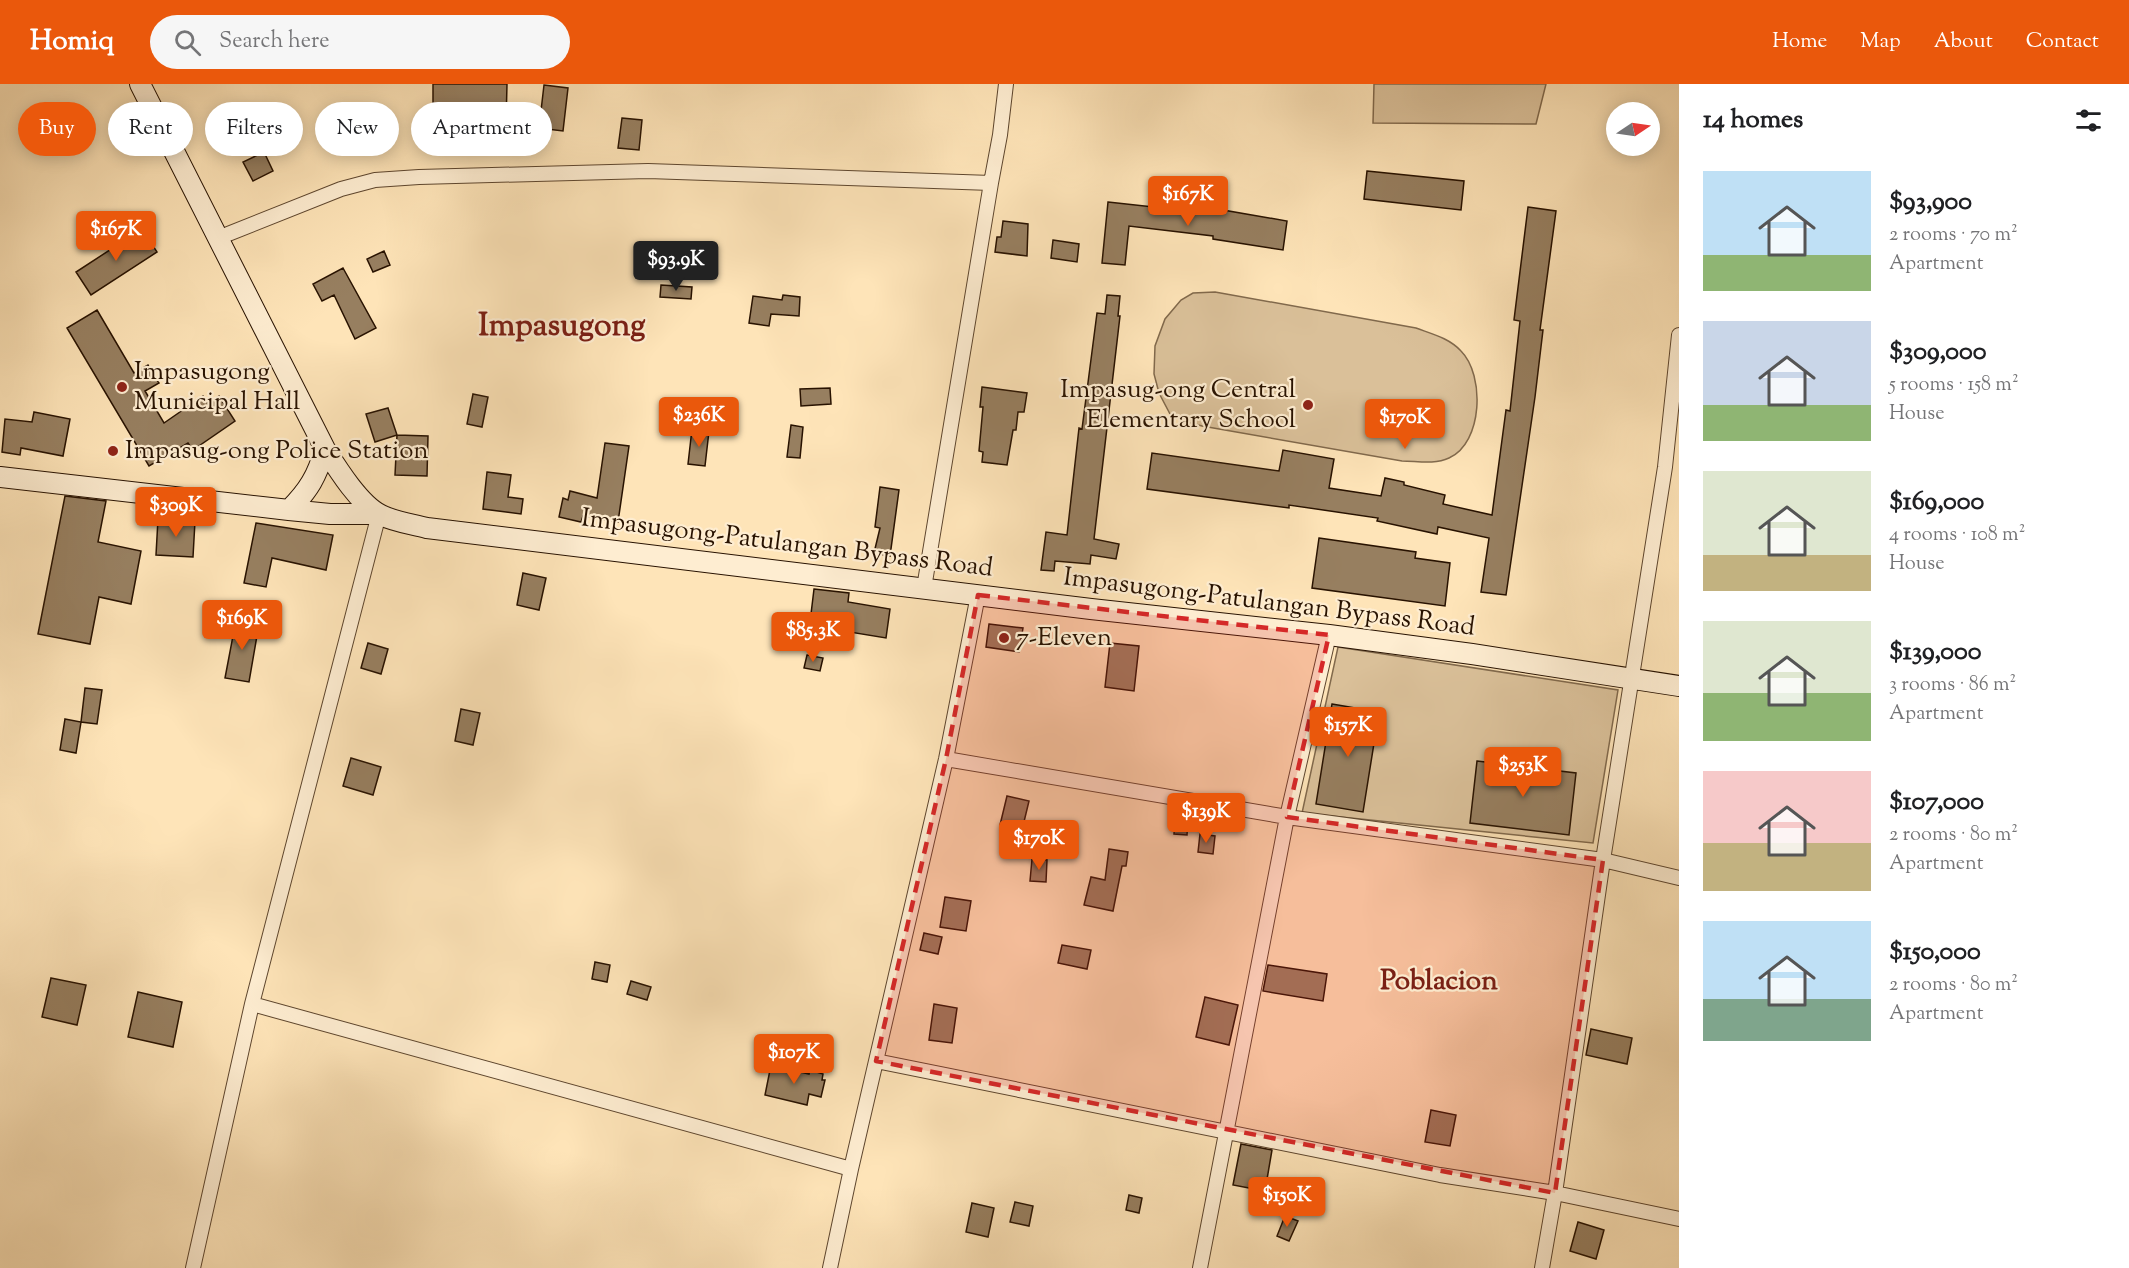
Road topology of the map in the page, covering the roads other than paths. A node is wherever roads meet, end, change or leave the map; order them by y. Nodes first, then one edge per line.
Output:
1 (140, 84) edge
2 (1006, 84) edge
3 (991, 183) junction
4 (218, 238) junction
5 (1679, 335) edge
6 (325, 449) junction
7 (1672, 468) edge
8 (0, 477) edge
9 (289, 510) junction
10 (379, 514) junction
11 (924, 588) junction
12 (978, 595) junction
13 (1329, 635) junction
14 (1632, 680) junction
15 (1679, 686) edge
16 (946, 759) junction
17 (1287, 817) junction
18 (1603, 860) junction
19 (1679, 878) edge
20 (252, 1004) junction
21 (876, 1061) junction
22 (1227, 1132) junction
23 (850, 1169) junction
24 (1555, 1193) junction
25 (1679, 1219) edge
26 (193, 1268) edge
27 (830, 1268) edge
28 (1200, 1268) edge
29 (1542, 1268) edge

1 - 4 main road, Impasugong-Patulangan Bypass Road
2 - 3 street
3 - 4 street
3 - 11 street
4 - 6 main road, Impasugong-Patulangan Bypass Road
5 - 7 street
6 - 9 main road
6 - 10 main road, Impasugong-Patulangan Bypass Road
7 - 14 street
8 - 9 main road
9 - 10 main road
10 - 11 main road, Impasugong-Patulangan Bypass Road
10 - 20 street
11 - 12 main road, Impasugong-Patulangan Bypass Road
12 - 13 main road, Impasugong-Patulangan Bypass Road
12 - 16 street
13 - 14 main road, Impasugong-Patulangan Bypass Road
13 - 17 street
14 - 15 main road, Impasugong-Patulangan Bypass Road
14 - 18 street
16 - 17 street
16 - 21 street
17 - 18 street
17 - 22 street
18 - 19 street
18 - 24 street
20 - 23 street
20 - 26 street
21 - 22 street
21 - 23 street
22 - 24 street
22 - 28 street
23 - 27 street
24 - 25 street
24 - 29 street

